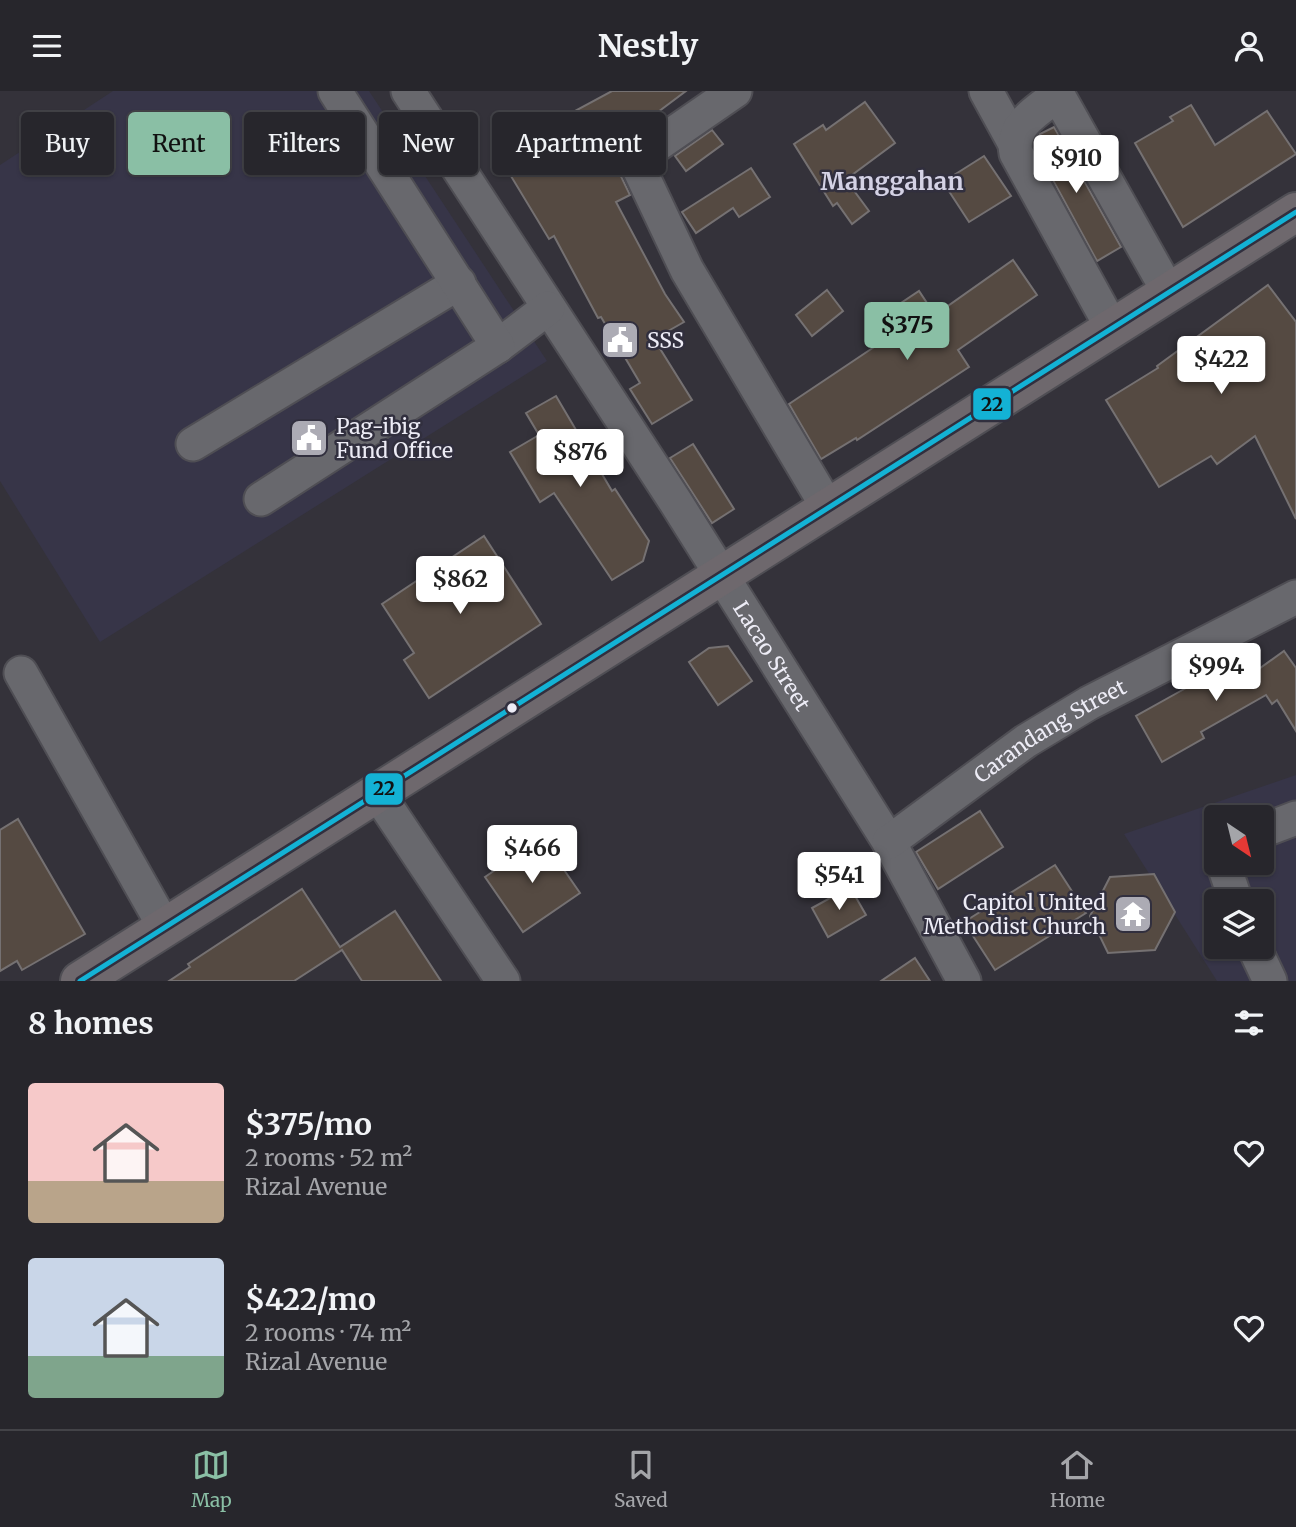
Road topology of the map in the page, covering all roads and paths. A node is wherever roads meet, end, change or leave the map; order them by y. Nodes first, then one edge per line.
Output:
1 (335, 91) edge
2 (408, 91) edge
3 (735, 91) edge
4 (986, 91) edge
5 (1057, 93) edge
6 (1014, 142) junction
7 (1296, 212) edge
8 (459, 283) junction
9 (1168, 291) junction
10 (548, 308) junction
11 (1111, 326) junction
12 (498, 346) junction
13 (193, 444) dead end
14 (261, 499) dead end
15 (828, 508) junction
16 (721, 577) junction
17 (1296, 597) edge
18 (21, 673) dead end
19 (378, 794) junction
20 (1296, 818) edge
21 (1274, 826) edge
22 (889, 842) junction
23 (165, 928) junction
24 (1260, 959) edge
25 (80, 981) edge
26 (503, 981) edge
27 (964, 981) edge
28 (1270, 981) edge

1 - 8 street
2 - 10 street, Lacao Street
3 - 15 street
4 - 6 street
5 - 6 street
5 - 9 street
6 - 11 street
7 - 9 main road
8 - 12 street
8 - 13 street
9 - 11 main road
10 - 12 street
10 - 16 street, Lacao Street
11 - 15 main road
12 - 14 street
15 - 16 main road
16 - 19 main road
16 - 22 street, Lacao Street
17 - 22 street, Carandang Street
18 - 23 street
19 - 23 main road
19 - 26 street
20 - 21 street
22 - 27 street, Lacao Street
23 - 25 main road
24 - 28 street

